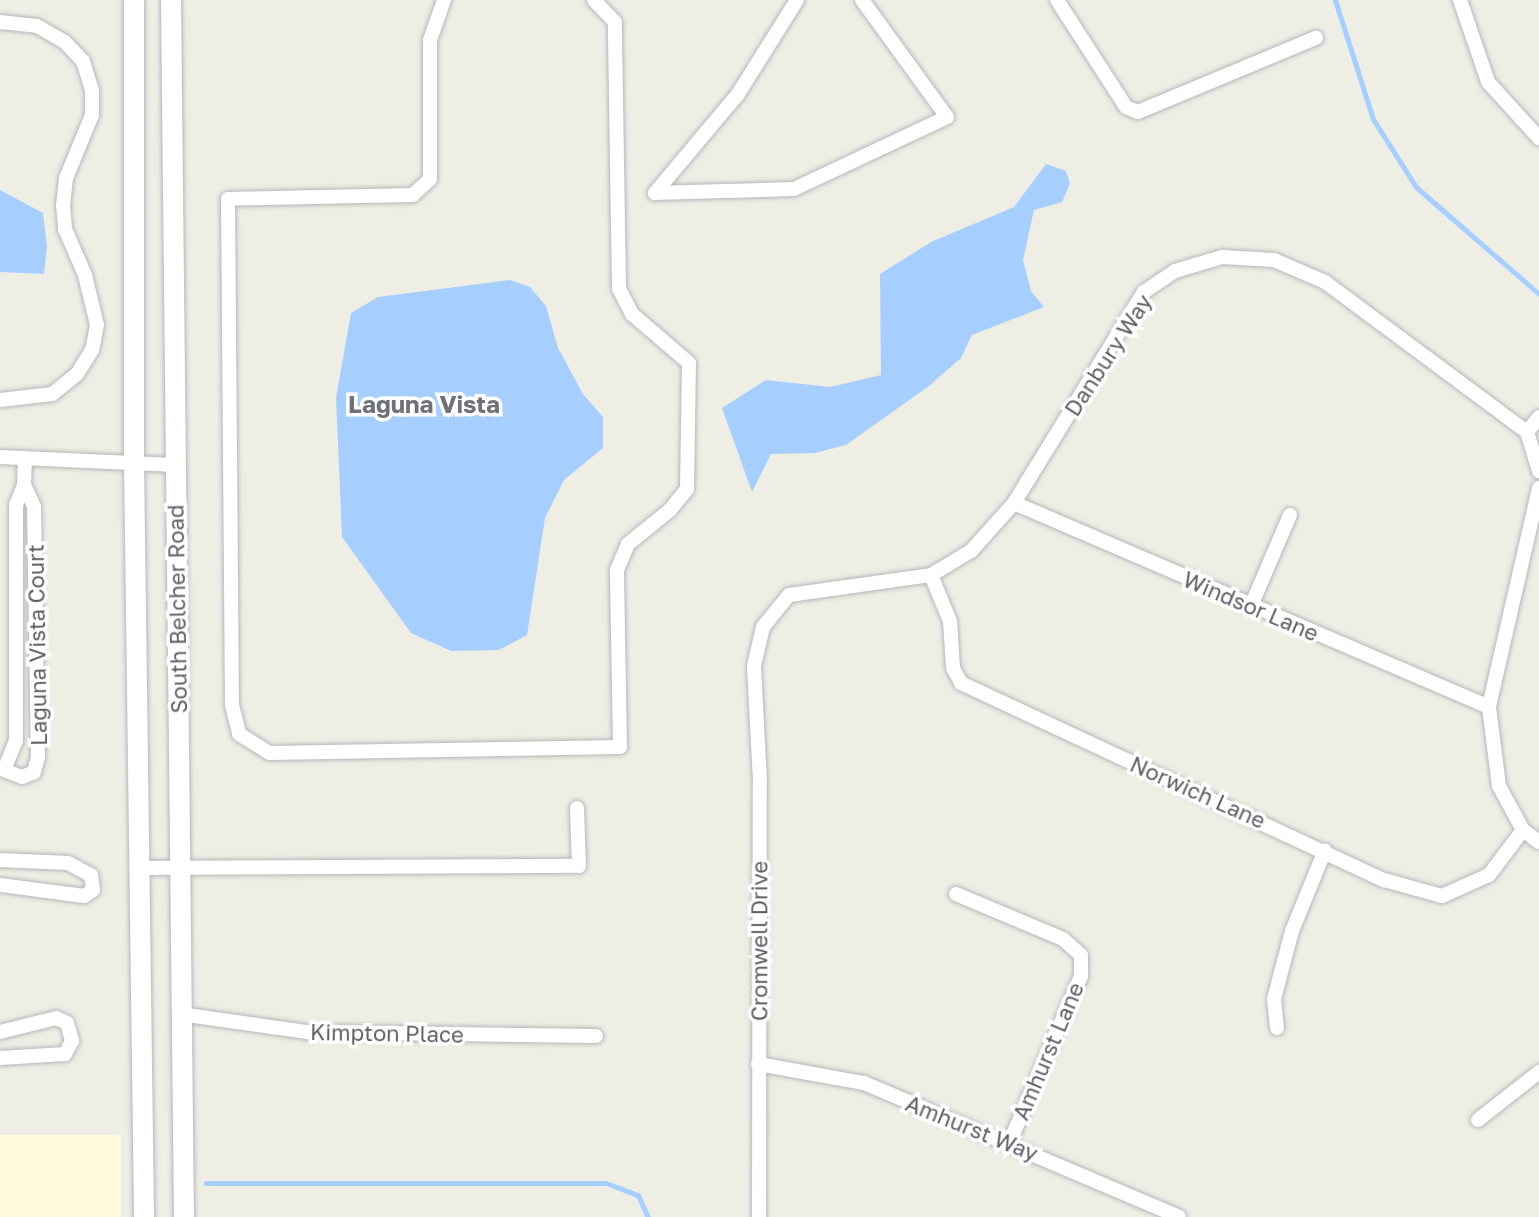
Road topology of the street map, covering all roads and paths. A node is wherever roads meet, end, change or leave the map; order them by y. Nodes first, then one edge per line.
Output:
1 (134, 0) edge
2 (171, 0) edge
3 (444, 0) edge
4 (594, 0) edge
5 (797, 0) edge
6 (862, 0) edge
7 (1057, 0) edge
8 (1460, 0) edge
9 (0, 22) edge
10 (1316, 38) dead end
11 (1539, 138) edge
12 (0, 400) edge
13 (1539, 417) edge
14 (1527, 432) junction
15 (0, 457) edge
16 (25, 458) junction
17 (134, 461) junction
18 (175, 465) junction
19 (1539, 471) edge
20 (24, 485) junction
21 (1539, 488) edge
22 (1014, 503) junction
23 (1290, 515) dead end
24 (931, 575) junction
25 (1251, 606) junction
26 (754, 666) joint
27 (1489, 707) junction
28 (577, 808) dead end
29 (1523, 830) junction
30 (1539, 842) edge
31 (1325, 850) junction
32 (0, 860) edge
33 (139, 868) junction
34 (179, 868) junction
35 (0, 885) edge
36 (956, 894) dead end
37 (180, 1014) junction
38 (1277, 1028) dead end
39 (0, 1032) edge
40 (596, 1036) dead end
41 (0, 1058) edge
42 (758, 1064) junction
43 (1539, 1072) edge
44 (1478, 1120) dead end
45 (1010, 1142) junction
46 (144, 1217) edge
47 (184, 1217) edge
48 (759, 1217) edge
49 (1179, 1217) edge

1 - 17 main road, South Belcher Road
2 - 18 main road, South Belcher Road
3 - 4 street
5 - 6 street
7 - 10 street
8 - 11 street
9 - 12 street
13 - 14 street
14 - 19 street
14 - 22 street, Danbury Way
15 - 16 street
16 - 17 street
16 - 20 street, Laguna Vista Court
17 - 18 street
17 - 33 main road, South Belcher Road
18 - 34 main road, South Belcher Road
20 - 20 street, Laguna Vista Court
21 - 27 street
22 - 24 street, Danbury Way
22 - 25 street, Windsor Lane
23 - 25 street
24 - 26 street, Danbury Way
24 - 31 street, Norwich Lane
25 - 27 street, Windsor Lane
26 - 42 street, Cromwell Drive
27 - 29 street
28 - 34 street
29 - 30 street
29 - 31 street, Norwich Lane
31 - 38 street
32 - 35 street
33 - 34 street
33 - 46 main road, South Belcher Road
34 - 37 main road, South Belcher Road
36 - 45 street, Amhurst Lane
37 - 40 street, Kimpton Place
37 - 47 main road, South Belcher Road
39 - 41 street
42 - 45 street, Amhurst Way
42 - 48 street, Cromwell Drive
43 - 44 street
45 - 49 street, Amhurst Way

